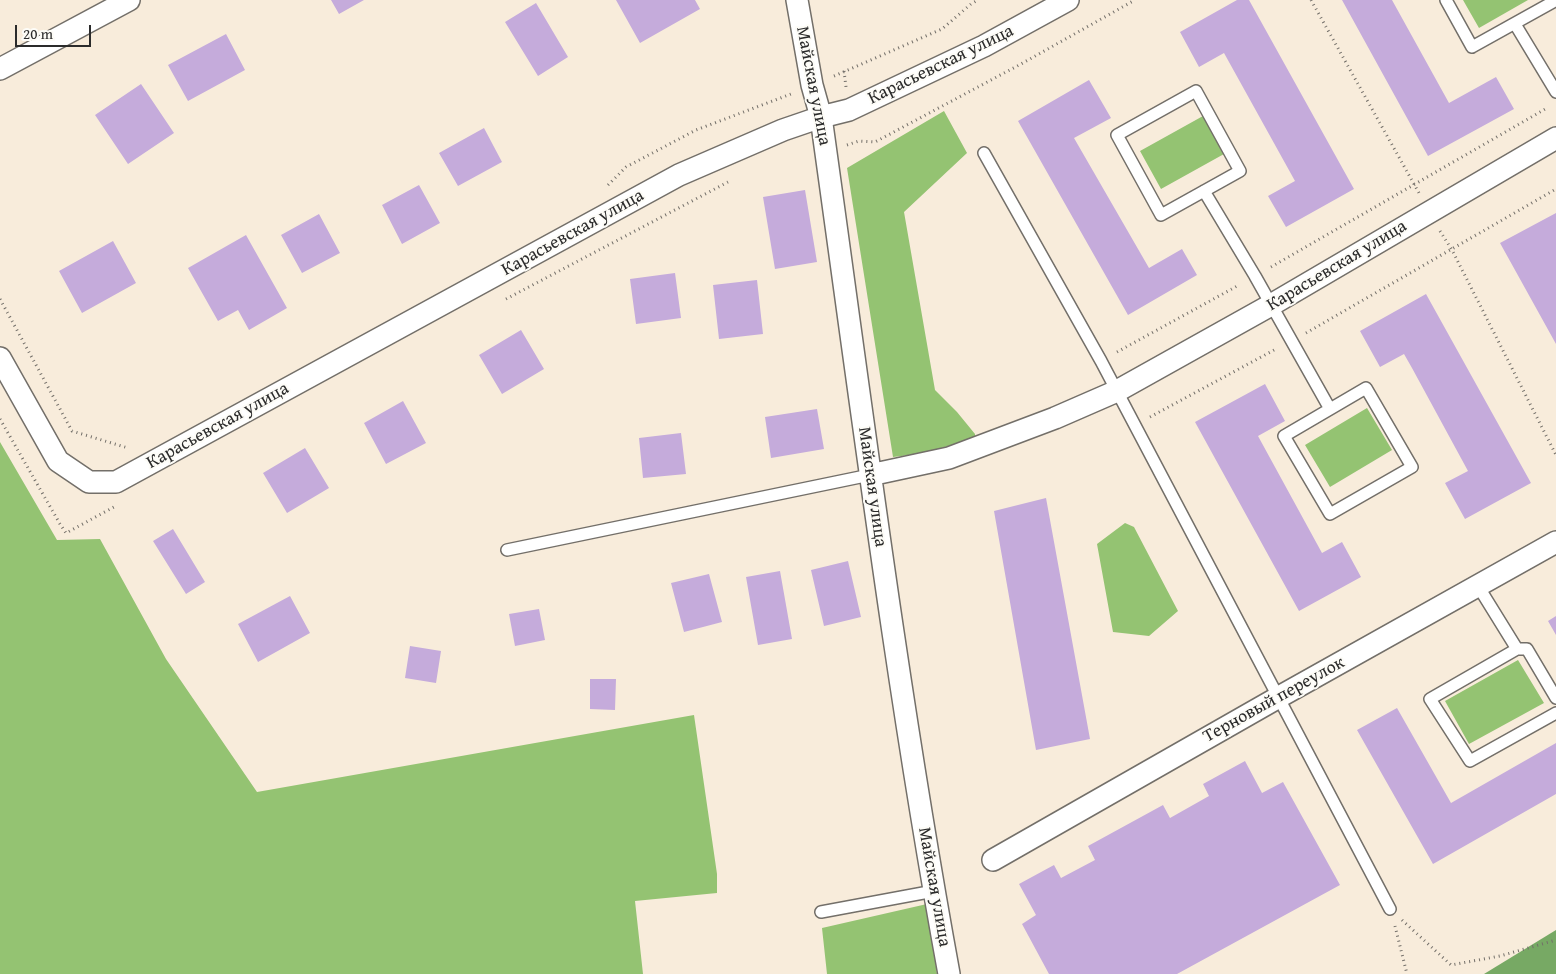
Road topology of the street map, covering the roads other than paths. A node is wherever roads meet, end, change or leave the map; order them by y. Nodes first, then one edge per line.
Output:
1 (129, 0) edge
2 (797, 0) edge
3 (1068, 0) edge
4 (1446, 0) edge
5 (1551, 0) edge
6 (1515, 24) junction
7 (0, 69) edge
8 (1556, 92) edge
9 (821, 117) junction
10 (1556, 138) edge
11 (984, 153) dead end
12 (1204, 191) junction
13 (1272, 305) junction
14 (0, 358) edge
15 (1117, 391) junction
16 (1330, 409) junction
17 (870, 474) junction
18 (1556, 542) edge
19 (507, 550) dead end
20 (1478, 586) junction
21 (1517, 648) junction
22 (1279, 697) junction
23 (1556, 698) edge
24 (1556, 713) edge
25 (993, 860) dead end
26 (934, 891) junction
27 (1390, 908) road end
28 (821, 912) dead end
29 (949, 974) edge

1 - 7 street
2 - 9 street, Майская улица
3 - 9 street, Карасьевская улица
4 - 6 lane
5 - 6 lane
6 - 8 lane
9 - 14 street, Карасьевская улица
9 - 17 street, Майская улица
10 - 13 street, Карасьевская улица
11 - 15 lane
12 - 12 lane
12 - 13 lane
13 - 15 street, Карасьевская улица
13 - 16 lane
15 - 17 street, Карасьевская улица
15 - 22 lane
16 - 16 lane
17 - 19 lane
17 - 26 street, Майская улица
18 - 20 street, Терновый переулок
20 - 21 lane
20 - 22 street, Терновый переулок
21 - 23 lane
21 - 24 lane
22 - 25 street, Терновый переулок
22 - 27 lane
26 - 28 lane
26 - 29 street, Майская улица

